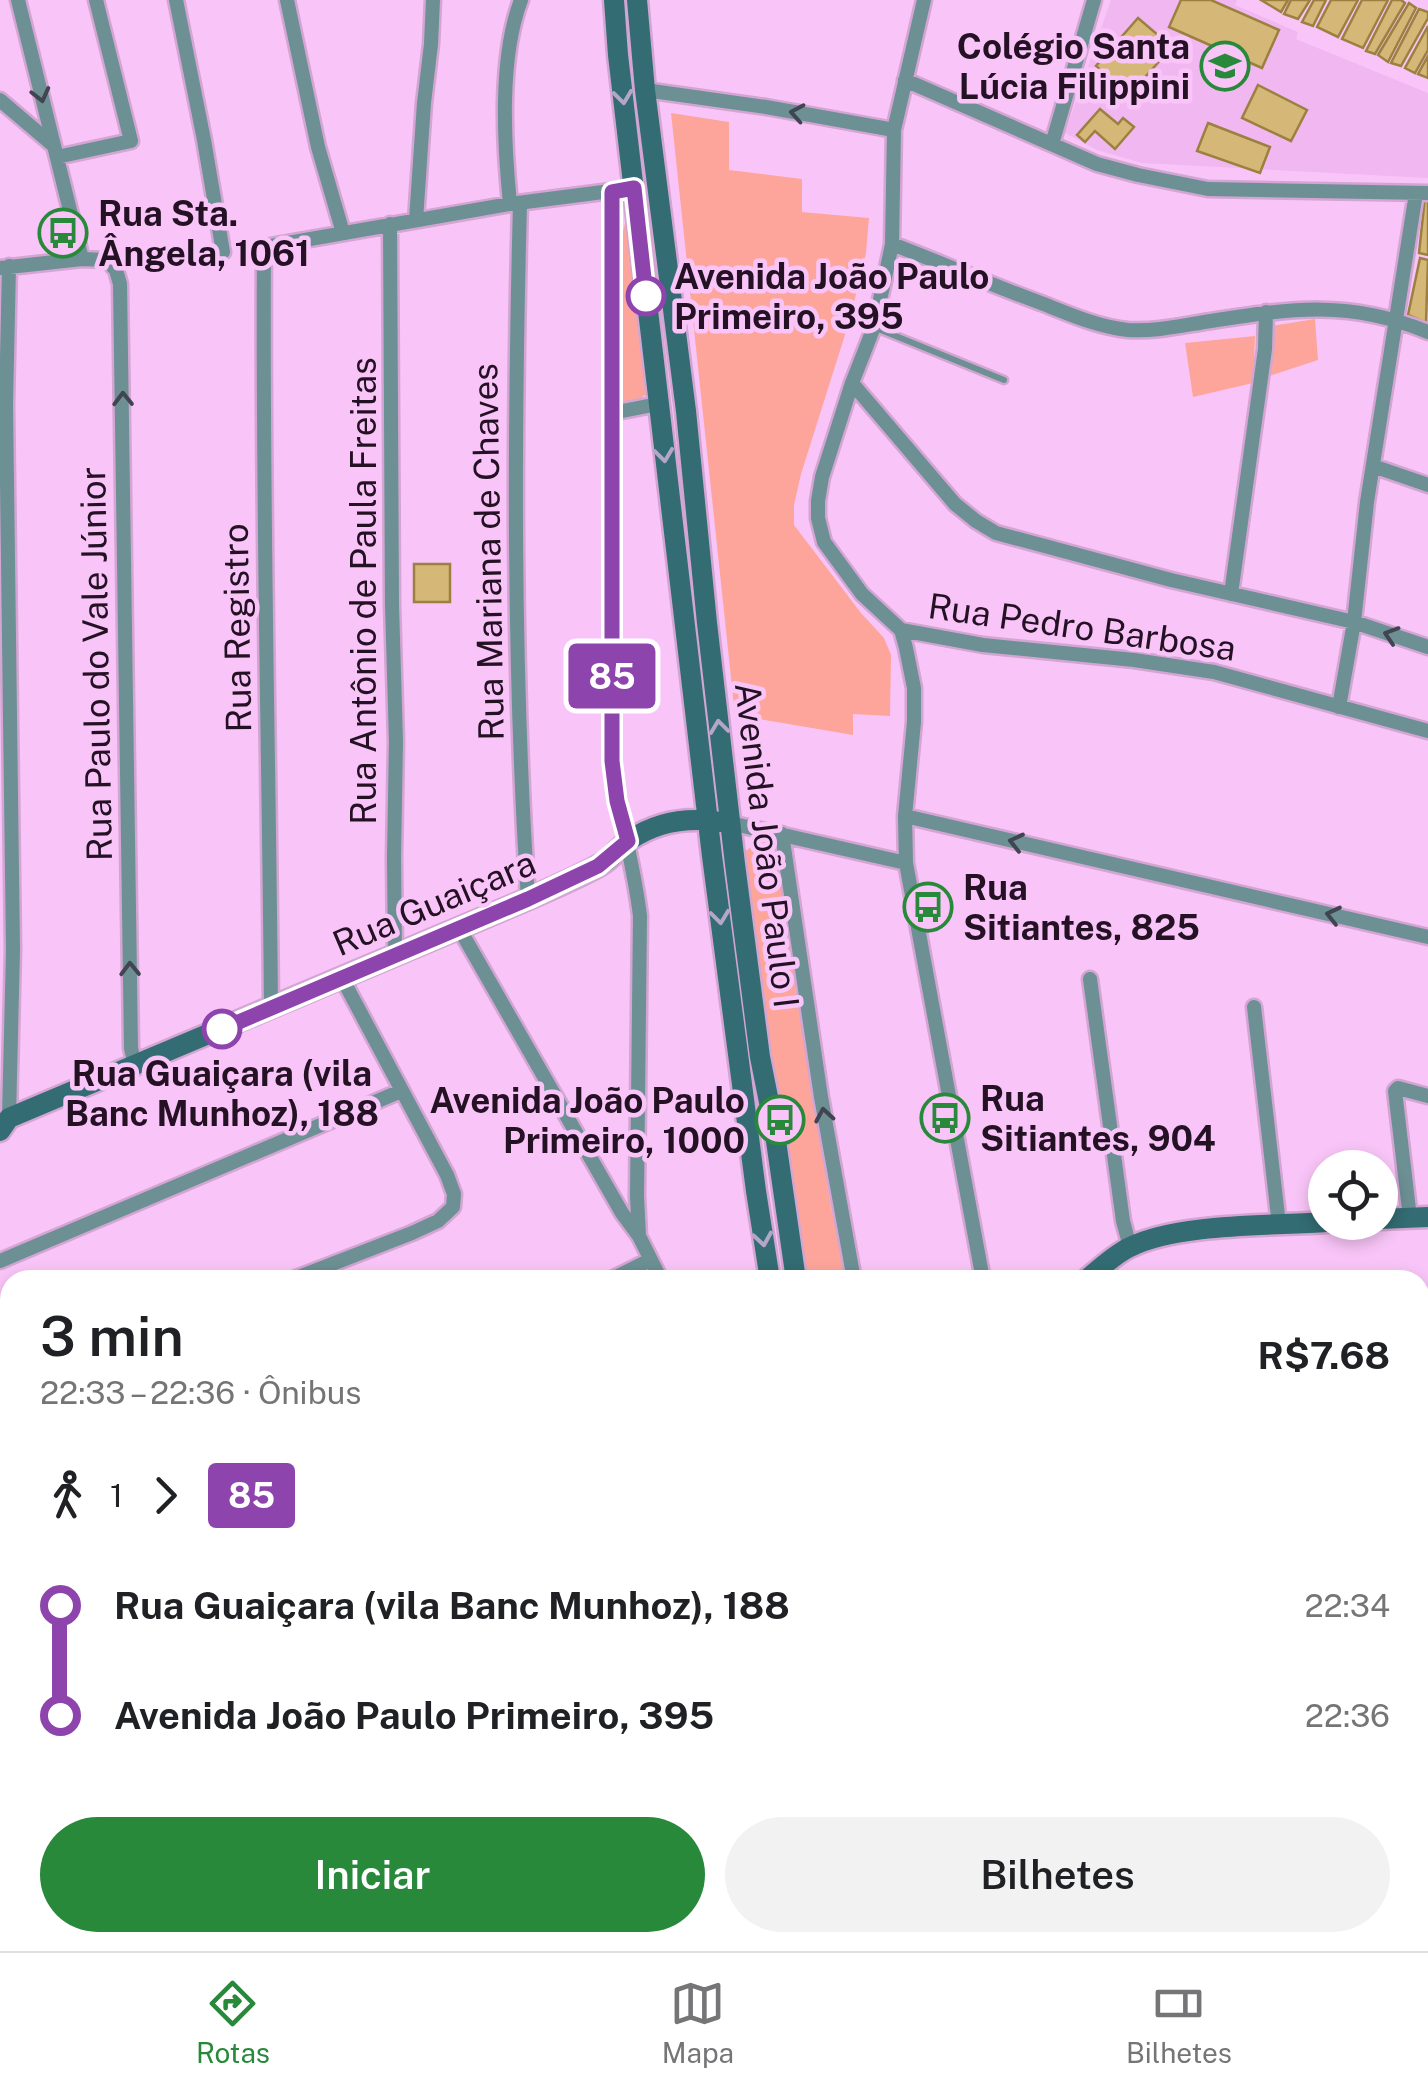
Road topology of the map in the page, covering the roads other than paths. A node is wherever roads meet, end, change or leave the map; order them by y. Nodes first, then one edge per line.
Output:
1 (18, 0) edge
2 (96, 0) edge
3 (176, 0) edge
4 (286, 0) edge
5 (433, 0) edge
6 (521, 0) edge
7 (614, 0) edge
8 (636, 0) edge
9 (924, 0) edge
10 (1094, 0) edge
11 (904, 80) junction
12 (645, 90) junction
13 (0, 100) edge
14 (894, 130) junction
15 (1052, 144) junction
16 (56, 152) junction
17 (634, 188) junction
18 (612, 192) junction
19 (1422, 193) edge
20 (515, 204) junction
21 (416, 220) junction
22 (390, 224) junction
23 (343, 233) junction
24 (892, 244) junction
25 (223, 252) dead end
26 (666, 257) junction
27 (82, 259) junction
28 (4, 267) edge
29 (1266, 312) junction
30 (1396, 318) junction
31 (874, 327) junction
32 (1428, 332) edge
33 (1004, 380) dead end
34 (852, 383) junction
35 (658, 404) junction
36 (612, 413) junction
37 (1373, 466) junction
38 (1428, 485) edge
39 (1231, 594) junction
40 (1354, 622) junction
41 (902, 630) junction
42 (1428, 647) edge
43 (1338, 708) junction
44 (1428, 731) edge
45 (6, 764) edge
46 (906, 816) junction
47 (708, 820) junction
48 (730, 824) junction
49 (782, 834) junction
50 (628, 841) junction
51 (906, 863) junction
52 (528, 899) junction
53 (459, 928) junction
54 (1428, 937) edge
55 (395, 957) junction
56 (342, 978) junction
57 (1090, 978) dead end
58 (1254, 1007) dead end
59 (271, 1008) junction
60 (135, 1066) junction
61 (402, 1091) junction
62 (1428, 1096) edge
63 (5, 1125) edge
64 (1419, 1217) edge
65 (1308, 1223) edge
66 (1279, 1225) junction
67 (639, 1236) junction
68 (1130, 1247) junction
69 (650, 1260) junction
70 (0, 1261) edge
71 (317, 1270) edge
72 (630, 1270) edge
73 (656, 1270) edge
74 (768, 1270) edge
75 (795, 1270) edge
76 (852, 1270) edge
77 (981, 1270) edge
78 (1104, 1270) edge

1 -> 16 street
2 - 16 street
3 - 25 street
4 - 23 street
5 - 21 street
6 - 20 street, Rua Mariana de Chaves
7 -> 17 main road, Avenida João Paulo I
8 - 12 main road, Avenida João Paulo I
9 - 11 street
10 - 15 street
11 - 14 street
11 - 15 street
14 -> 12 street
12 - 26 main road, Avenida João Paulo I
13 - 16 street
14 - 24 street
15 - 19 street
16 - 27 street
17 - 18 street
17 - 26 main road
17 - 35 main road, Avenida João Paulo I
18 - 20 street
18 - 36 street
19 - 30 street
20 - 21 street
20 - 52 street, Rua Mariana de Chaves
21 - 22 street
22 - 23 street
22 - 55 street, Rua Antônio de Paula Freitas
23 - 59 street, Rua Registro
24 - 29 street
24 - 31 street
48 -> 26 main road, Avenida João Paulo I
27 - 28 street
60 -> 27 street, Rua Paulo do Vale Júnior
28 - 45 street
29 - 30 street
29 - 39 street
30 - 32 street
30 - 37 street
31 - 33 lane
31 - 34 street
34 - 39 street
34 - 41 street
35 - 36 street
35 -> 47 main road, Avenida João Paulo I
36 - 50 street
37 - 38 street
37 - 40 street
39 - 40 street
42 -> 40 street
40 - 43 street
41 - 43 street, Rua Pedro Barbosa
41 - 46 street
43 - 44 street, Rua Pedro Barbosa
45 - 63 street
46 - 51 street
54 -> 46 street
47 - 48 main road, Rua Guaiçara
47 - 50 main road, Rua Guaiçara
47 -> 74 main road, Avenida João Paulo I
48 - 49 street, Rua Guaiçara
48 - 75 main road, Avenida João Paulo I
49 - 51 street, Rua Guaiçara
76 -> 49 street
50 - 52 main road, Rua Guaiçara
50 - 67 street
51 - 77 street
52 - 53 main road, Rua Guaiçara
53 - 55 main road, Rua Guaiçara
53 - 67 street
55 - 56 main road, Rua Guaiçara
56 - 59 main road, Rua Guaiçara
56 - 61 street
57 - 68 street
58 - 66 street
59 - 60 main road, Rua Guaiçara
60 - 63 main road, Rua Guaiçara
61 - 70 street
61 - 71 street
62 - 64 street
65 - 66 main road
66 - 68 main road
67 - 69 street
68 - 78 main road
69 - 72 street
69 - 73 street

